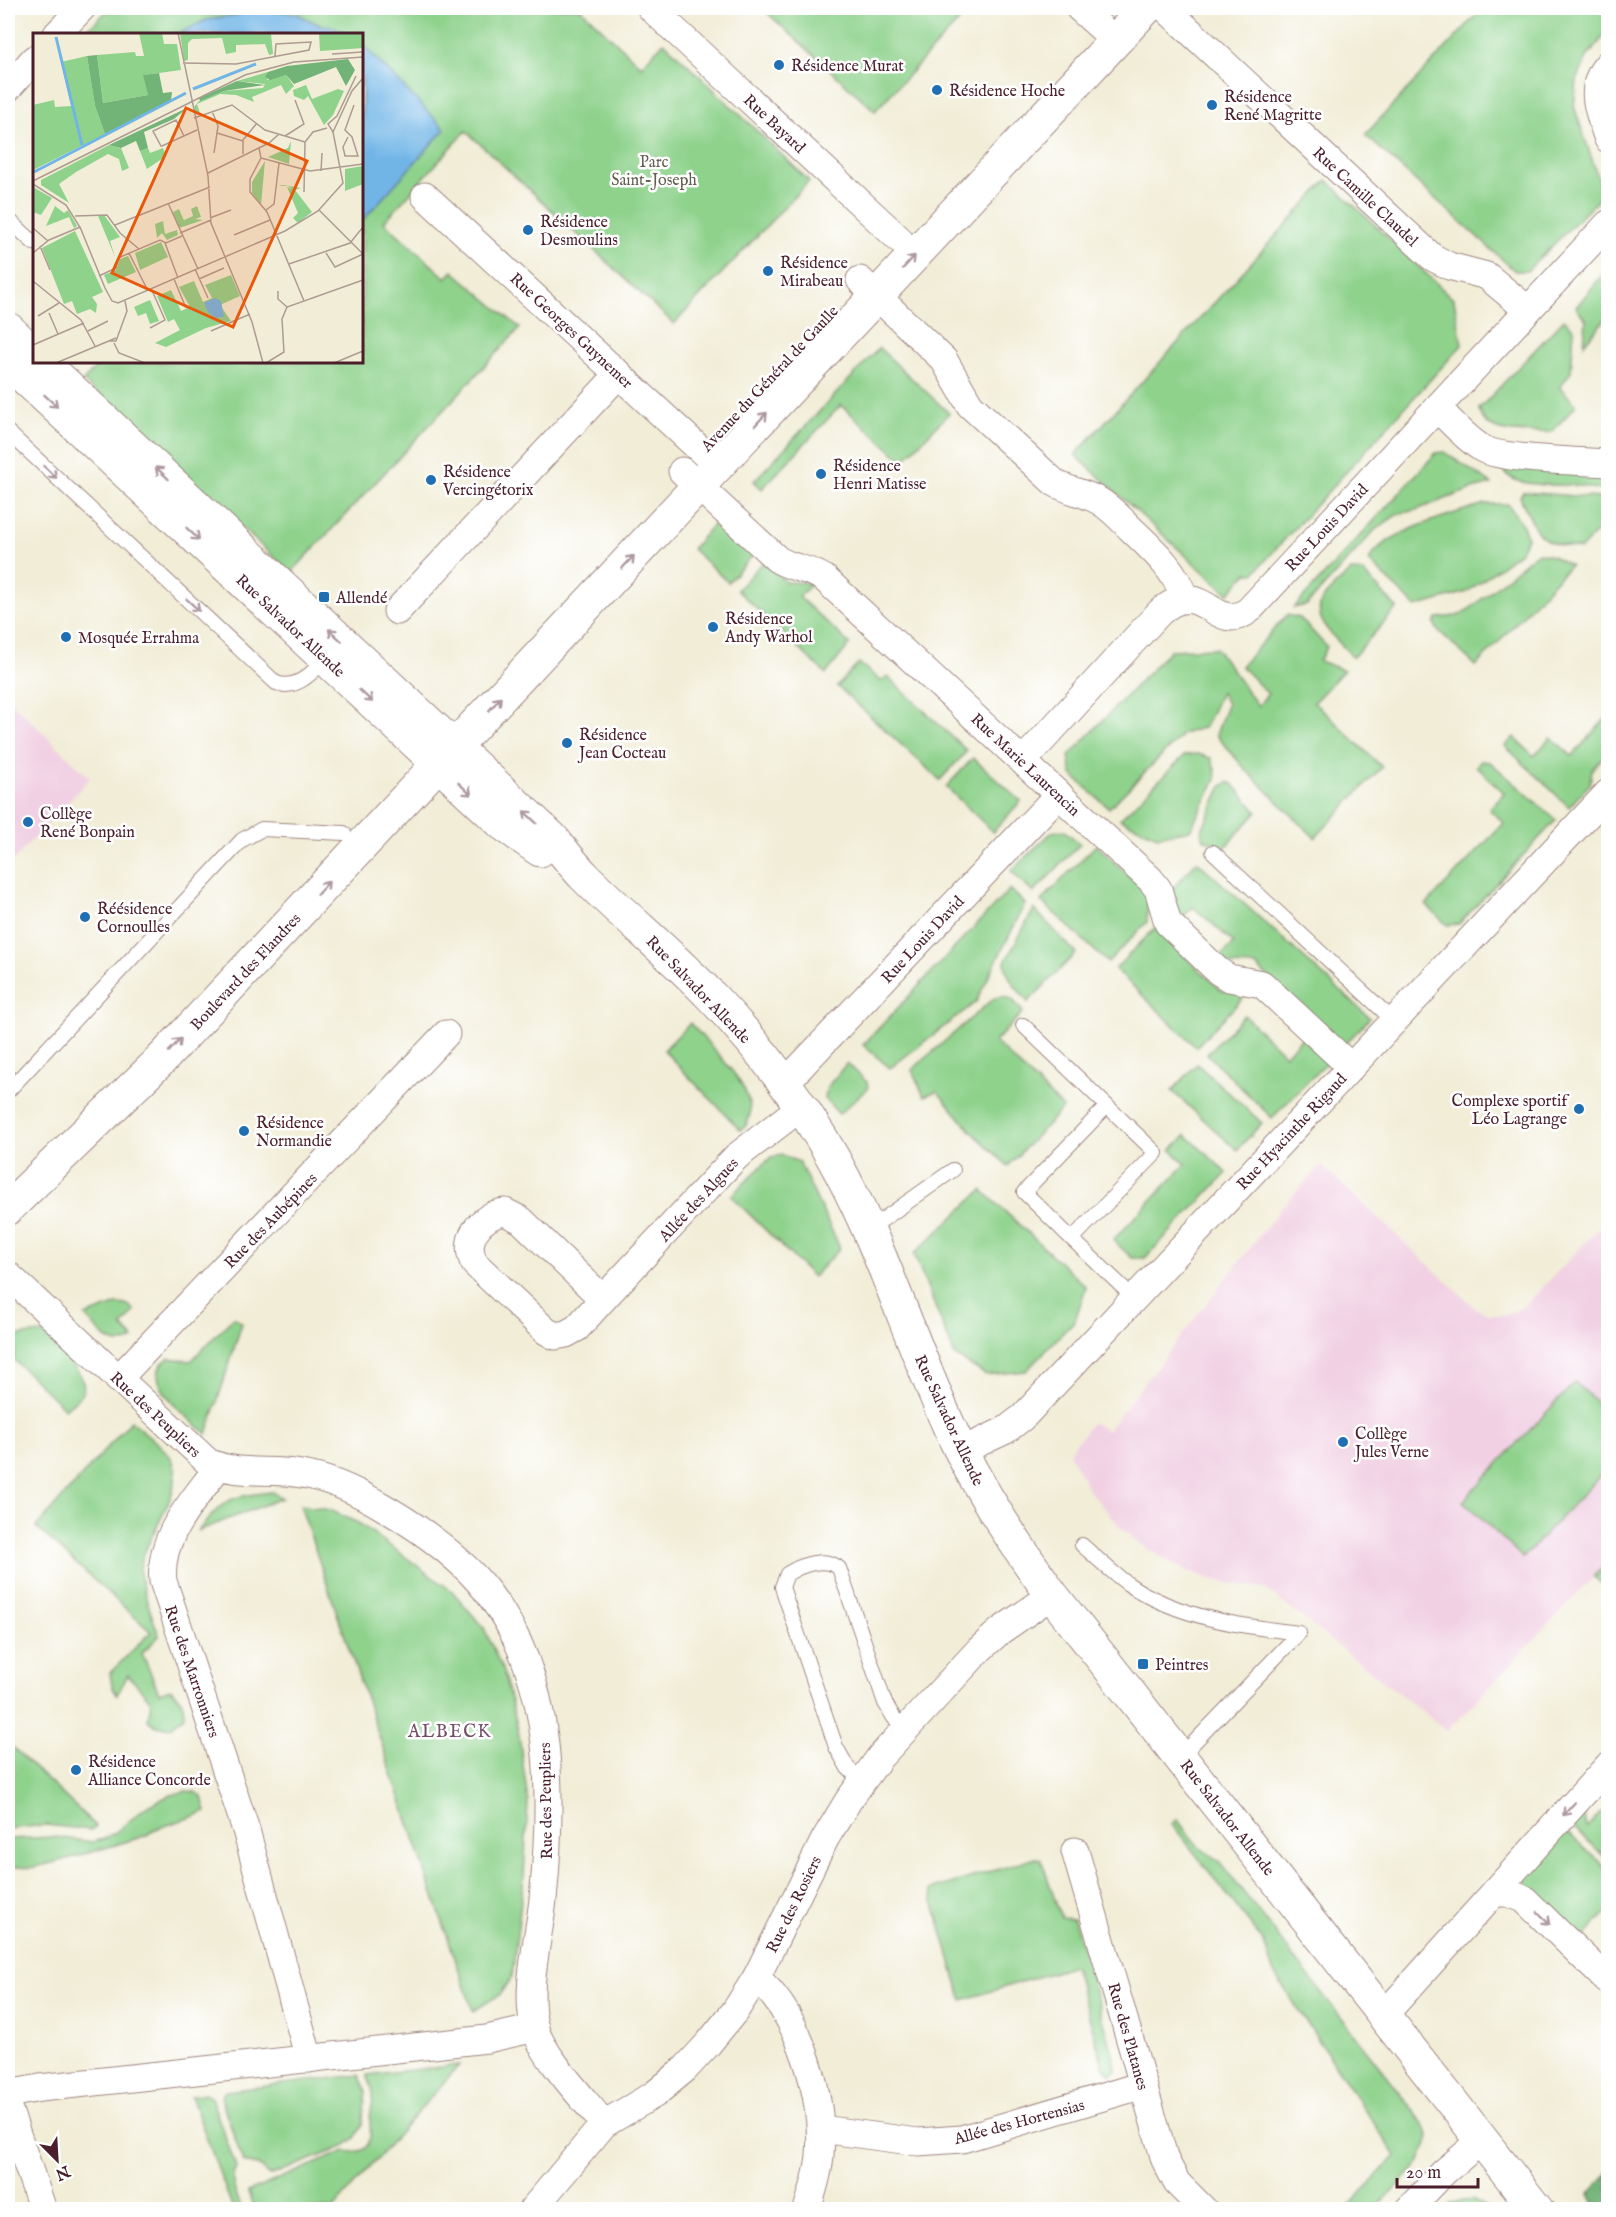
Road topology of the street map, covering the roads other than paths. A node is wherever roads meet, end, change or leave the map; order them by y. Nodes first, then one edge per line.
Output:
1 (82, 8) edge
2 (651, 8) edge
3 (1146, 8) edge
4 (1165, 8) edge
5 (1102, 20) edge
6 (58, 33) edge
7 (33, 60) edge
8 (1608, 64) edge
9 (8, 88) edge
10 (1608, 139) edge
11 (425, 196) dead end
12 (8, 219) edge
13 (1608, 224) edge
14 (899, 238) junction
15 (33, 242) edge
16 (869, 288) junction
17 (1528, 310) junction
18 (8, 329) edge
19 (33, 353) edge
20 (8, 362) edge
21 (43, 363) edge
22 (619, 374) junction
23 (1437, 408) junction
24 (8, 432) edge
25 (1608, 463) edge
26 (700, 468) junction
27 (1185, 599) junction
28 (397, 611) dead end
29 (326, 658) junction
30 (439, 748) junction
31 (1023, 761) junction
32 (1608, 793) edge
33 (1059, 794) junction
34 (344, 833) junction
35 (1213, 852) dead end
36 (1394, 1021) junction
37 (1023, 1025) dead end
38 (446, 1034) dead end
39 (1351, 1067) junction
40 (8, 1091) edge
41 (792, 1096) junction
42 (1107, 1107) junction
43 (953, 1170) dead end
44 (17, 1198) edge
45 (868, 1230) junction
46 (1072, 1239) junction
47 (8, 1275) edge
48 (1134, 1298) junction
49 (603, 1299) junction
50 (118, 1379) junction
51 (961, 1450) junction
52 (218, 1467) junction
53 (1082, 1545) dead end
54 (1052, 1594) junction
55 (906, 1727) junction
56 (1180, 1757) junction
57 (1608, 1766) edge
58 (861, 1781) junction
59 (1075, 1851) dead end
60 (1494, 1893) junction
61 (756, 1978) junction
62 (1608, 1981) edge
63 (1384, 2015) junction
64 (535, 2028) junction
65 (309, 2059) junction
66 (1143, 2085) junction
67 (8, 2094) edge
68 (8, 2108) edge
69 (604, 2124) junction
70 (821, 2129) junction
71 (1482, 2140) junction
72 (43, 2210) edge
73 (532, 2210) edge
74 (807, 2210) edge
75 (1204, 2210) edge
76 (1408, 2210) edge
77 (1537, 2210) edge

1 - 6 street
2 - 14 street, Rue Bayard
3 - 5 street, Avenue du Général de Gaulle
4 - 17 street, Rue Camille Claudel
5 - 14 street, Avenue du Général de Gaulle
16 -> 5 street, Avenue du Général de Gaulle
7 - 9 street
8 - 10 street
11 - 22 street, Rue Georges Guynemer
12 - 15 lane
13 - 17 street, Rue Louis David
14 - 16 street, Avenue du Général de Gaulle
16 - 26 street, Avenue du Général de Gaulle
16 - 27 street
17 - 23 street, Rue Louis David
18 - 19 street
20 -> 29 street, Rue Salvador Allende
30 -> 21 street, Rue Salvador Allende
22 - 26 street, Rue Georges Guynemer
22 - 28 street
23 - 25 street
23 - 27 street, Rue Louis David
24 -> 29 lane
26 - 30 street, Avenue du Général de Gaulle
26 - 31 street, Rue Marie Laurencin
27 - 31 street
29 -> 30 street, Rue Salvador Allende
30 - 34 street, Boulevard des Flandres
30 - 41 street, Rue Salvador Allende
44 -> 30 street, Boulevard des Flandres
31 - 33 street, Rue Marie Laurencin
32 - 36 street, Rue Hyacinthe Rigaud
33 - 39 street, Rue Marie Laurencin
33 - 41 street, Rue Louis David
34 - 40 lane
34 - 44 street, Boulevard des Flandres
35 - 36 lane
36 - 39 street, Rue Hyacinthe Rigaud
37 - 42 lane
38 - 50 street, Rue des Aubépines
39 - 48 street, Rue Hyacinthe Rigaud
41 - 45 street, Rue Salvador Allende
41 - 49 street, Allée des Algues
42 - 46 lane
42 - 46 lane
43 - 45 lane
45 - 51 street, Rue Salvador Allende
46 - 48 lane
47 - 50 street, Rue des Peupliers
48 - 51 street, Rue Hyacinthe Rigaud
49 - 49 street, Allée des Algues
50 - 52 street, Rue des Peupliers
51 - 54 street, Rue Salvador Allende
52 - 64 street, Rue des Peupliers
52 - 65 street, Rue des Marronniers
53 - 56 lane
54 - 55 street, Rue des Rosiers
54 - 56 street, Rue Salvador Allende
55 - 58 street, Rue des Rosiers
55 - 58 lane
56 - 63 street, Rue Salvador Allende
57 -> 60 street
58 - 61 street, Rue des Rosiers
59 - 66 street, Rue des Platanes
60 -> 62 street
60 - 63 street
61 - 69 street, Rue des Rosiers
61 - 70 street
63 - 71 street, Rue Salvador Allende
64 - 65 street
64 - 69 street, Rue des Peupliers
65 - 67 street
66 - 70 street, Allée des Hortensias
66 - 75 street, Rue des Platanes
68 - 72 street
69 - 73 street, Rue des Rosiers
70 - 74 street
71 - 76 street
71 - 77 street, Rue Salvador Allende

